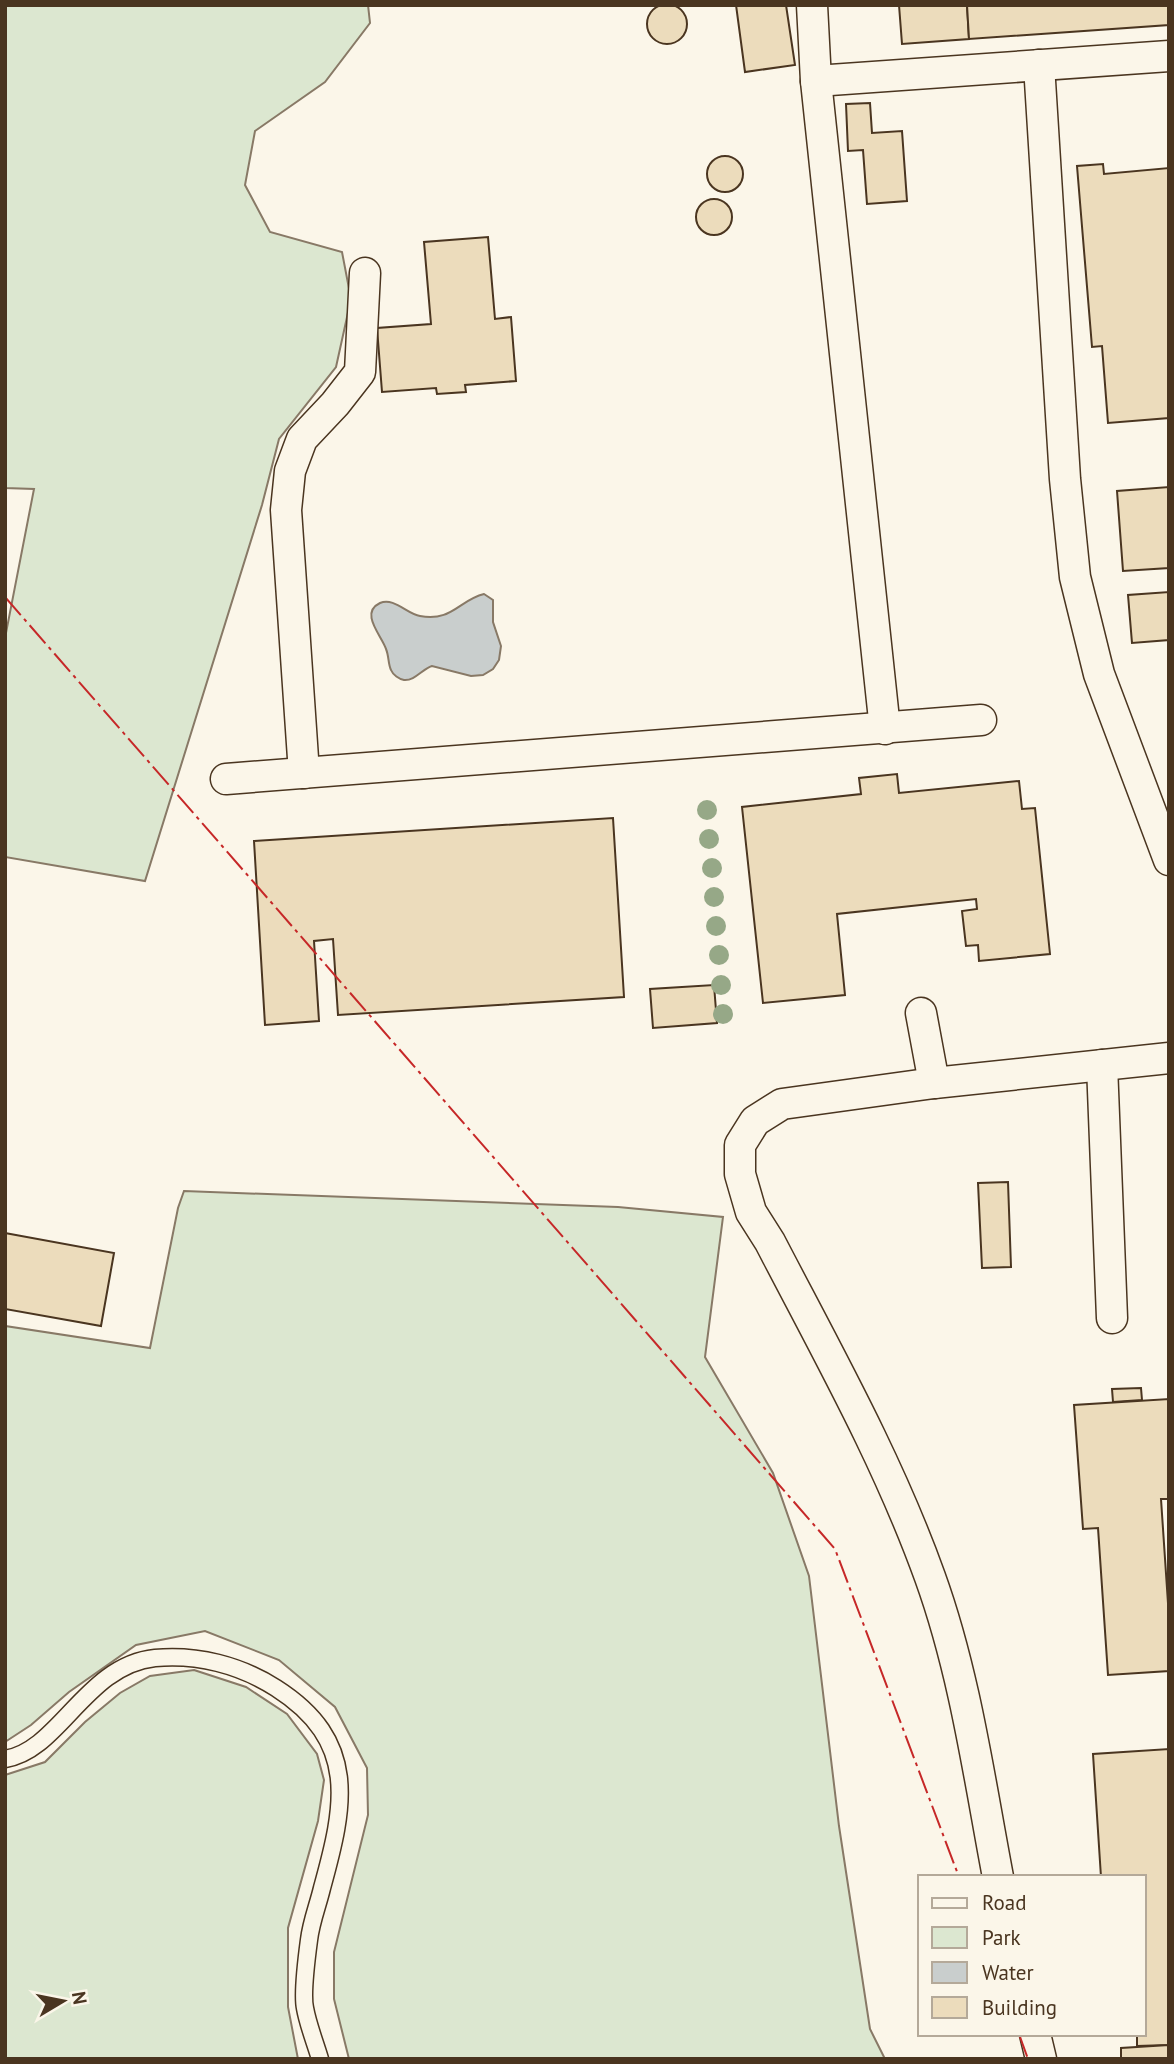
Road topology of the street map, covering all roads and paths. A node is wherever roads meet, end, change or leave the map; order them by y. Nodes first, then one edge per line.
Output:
1 (812, 5) edge
2 (1169, 56) edge
3 (1039, 65) junction
4 (816, 81) junction
5 (365, 273) dead end
6 (981, 720) dead end
7 (885, 729) junction
8 (304, 773) junction
9 (226, 779) dead end
10 (1169, 860) edge
11 (921, 1013) dead end
12 (1169, 1058) edge
13 (1102, 1065) junction
14 (934, 1083) junction
15 (1112, 1318) dead end
16 (5, 1759) edge
17 (999, 1875) edge
18 (1035, 2036) edge
19 (320, 2059) edge
20 (1041, 2059) edge

1 - 4 street
2 - 3 street
3 - 4 street
3 - 10 street
4 - 7 street
5 - 8 street
6 - 7 street
7 - 8 street
8 - 9 street
11 - 14 street
12 - 13 street
13 - 14 street
13 - 15 street
14 - 17 street
16 - 19 lane
18 - 20 street

